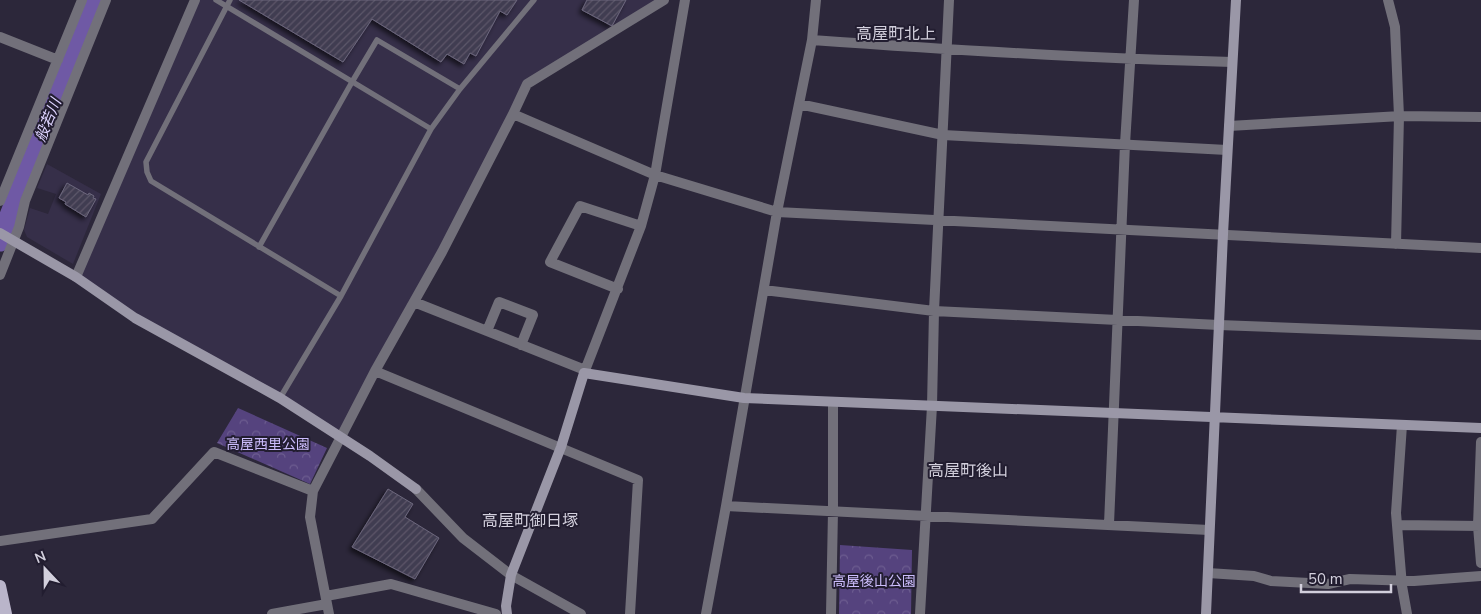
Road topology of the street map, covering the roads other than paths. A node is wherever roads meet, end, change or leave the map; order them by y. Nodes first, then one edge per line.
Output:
1 (82, 0) edge
2 (106, 0) edge
3 (195, 0) edge
4 (216, 0) edge
5 (230, 0) edge
6 (534, 0) edge
7 (664, 0) edge
8 (685, 0) edge
9 (816, 0) edge
10 (949, 0) edge
11 (1134, 0) edge
12 (1236, 0) edge
13 (1388, 0) edge
14 (226, 7) junction
15 (0, 37) edge
16 (812, 40) junction
17 (947, 50) junction
18 (58, 60) junction
19 (1131, 60) junction
20 (1232, 62) junction
21 (352, 82) junction
22 (460, 89) junction
23 (799, 104) junction
24 (513, 114) junction
25 (1398, 116) junction
26 (1481, 116) edge
27 (1228, 126) junction
28 (431, 129) junction
29 (943, 135) junction
30 (1125, 144) junction
31 (1227, 150) junction
32 (655, 175) junction
33 (0, 201) edge
34 (777, 212) junction
35 (938, 221) junction
36 (641, 226) junction
37 (1121, 230) junction
38 (0, 233) edge
39 (1222, 234) junction
40 (13, 241) junction
41 (1396, 244) junction
42 (259, 247) junction
43 (1481, 248) edge
44 (0, 274) edge
45 (76, 277) junction
46 (618, 289) junction
47 (764, 290) junction
48 (341, 296) junction
49 (414, 302) junction
50 (934, 311) junction
51 (1118, 320) junction
52 (1219, 325) junction
53 (486, 331) junction
54 (1481, 335) edge
55 (521, 345) junction
56 (375, 371) junction
57 (585, 371) junction
58 (280, 398) junction
59 (744, 398) junction
60 (833, 402) junction
61 (932, 406) junction
62 (1113, 414) junction
63 (1215, 418) junction
64 (1402, 425) junction
65 (1481, 428) edge
66 (342, 437) junction
67 (1481, 442) edge
68 (561, 447) junction
69 (313, 491) junction
70 (726, 506) junction
71 (833, 511) junction
72 (926, 516) junction
73 (1109, 524) junction
74 (1397, 525) junction
75 (1480, 526) edge
76 (1210, 530) junction
77 (0, 542) edge
78 (1481, 563) edge
79 (1208, 573) junction
80 (511, 575) junction
81 (1481, 576) edge
82 (1402, 580) junction
83 (0, 586) edge
84 (328, 604) edge
85 (6, 614) edge
86 (272, 614) edge
87 (496, 614) edge
88 (506, 614) edge
89 (581, 614) edge
90 (630, 614) edge
91 (706, 614) edge
92 (831, 614) edge
93 (920, 614) edge
94 (1206, 614) edge
95 (1406, 614) edge

1 - 18 street
2 - 40 street
3 - 45 street
4 - 14 lane
5 - 14 lane
6 - 22 lane
7 - 24 street
8 - 32 street
9 - 16 street
10 - 17 street
11 - 19 street
12 - 20 street
13 - 25 street
14 - 21 lane
14 - 42 lane
15 - 18 street
16 - 17 street
16 - 23 street
17 - 19 street
17 - 29 street
18 - 33 street
19 - 20 street
19 - 30 street
20 - 27 street
21 - 22 lane
21 - 28 lane
21 - 42 lane
22 - 28 lane
23 - 29 street
23 - 34 street
24 - 32 street
24 - 49 street
25 - 26 street
25 - 27 street
25 - 41 street
27 - 31 street
28 - 48 lane
29 - 30 street
29 - 35 street
30 - 31 street
30 - 37 street
31 - 39 street
32 - 34 street
32 - 36 street
34 - 35 street
34 - 47 street
35 - 37 street
35 - 50 street
36 - 46 street
36 - 46 street
37 - 39 street
37 - 51 street
38 - 40 street
39 - 41 street
39 - 52 street
40 - 44 street
40 - 45 street
41 - 43 street
42 - 48 lane
45 - 58 street
46 - 57 street
47 - 50 street
47 - 59 street
48 - 58 lane
49 - 53 street
49 - 56 street
50 - 51 street
50 - 61 street
51 - 52 street
51 - 62 street
52 - 54 street
52 - 63 street
53 - 55 street
53 - 55 street
55 - 57 street
56 - 66 street
56 - 68 street
57 - 59 street
57 - 68 street
58 - 66 street
59 - 60 street
59 - 70 street
60 - 61 street
60 - 71 street
61 - 62 street
61 - 72 street
62 - 63 street
62 - 73 street
63 - 64 street
63 - 76 street
64 - 65 street
64 - 74 street
66 - 69 street
66 - 80 street
67 - 75 street
68 - 80 street
68 - 90 street
69 - 77 street
69 - 84 street
70 - 71 street
70 - 91 street
71 - 72 street
71 - 92 street
72 - 73 street
72 - 93 street
73 - 76 street
74 - 75 street
74 - 82 street
75 - 78 street
76 - 79 street
79 - 82 street
79 - 94 street
80 - 88 street
80 - 89 street
81 - 82 street
82 - 95 street
83 - 85 main road
84 - 86 street
84 - 87 street

